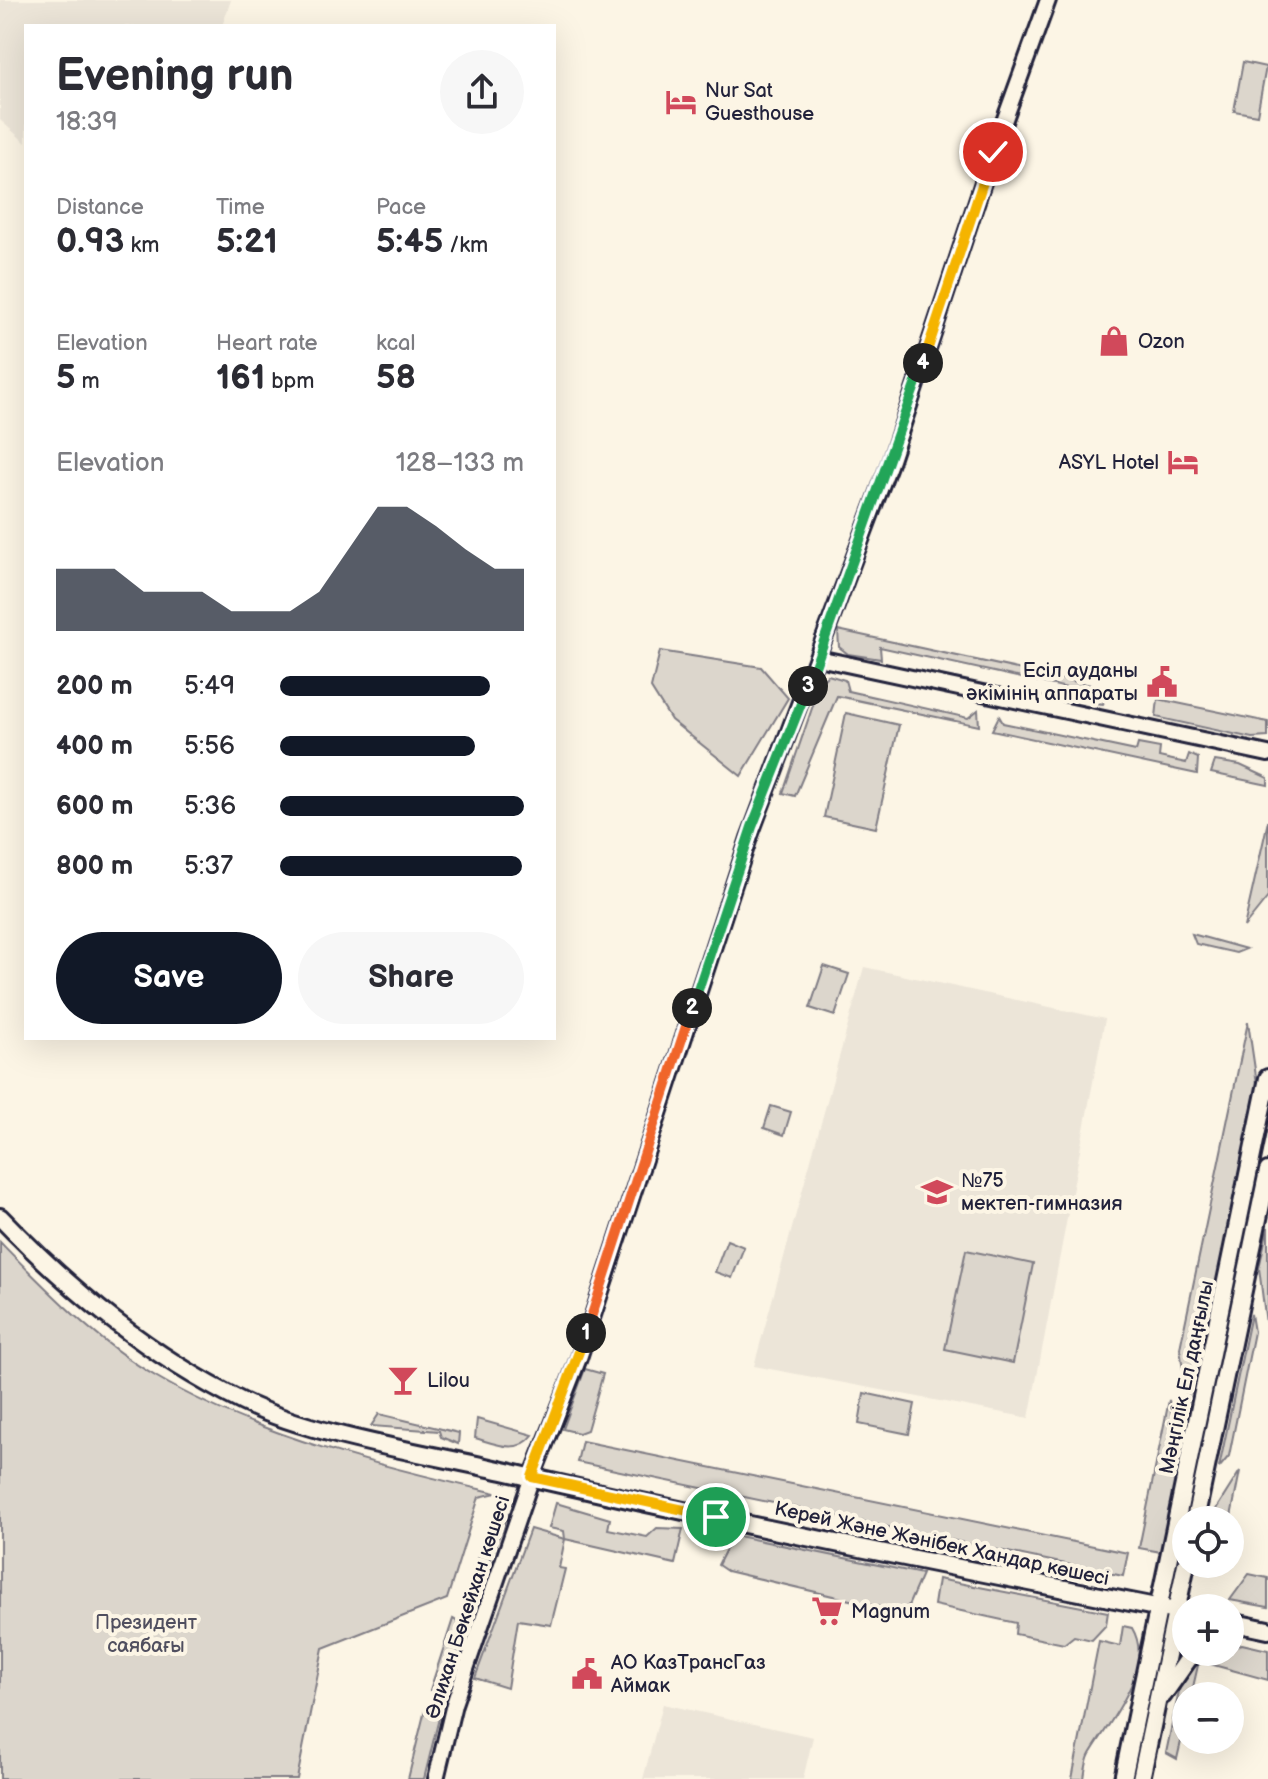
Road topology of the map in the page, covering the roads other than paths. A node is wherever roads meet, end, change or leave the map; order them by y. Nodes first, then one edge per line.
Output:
1 (1048, 0) edge
2 (818, 658) junction
3 (1268, 754) edge
4 (1268, 1078) edge
5 (1268, 1171) edge
6 (0, 1217) edge
7 (532, 1477) junction
8 (1198, 1506) edge
9 (1158, 1608) junction
10 (1172, 1610) edge
11 (1244, 1625) edge
12 (1268, 1630) edge
13 (1172, 1648) edge
14 (1183, 1666) edge
15 (1157, 1703) junction
16 (436, 1779) edge
17 (1123, 1779) edge
18 (1141, 1779) edge

1 - 2 street, Әлихан Бөкейхан көшесі
2 - 3 street
2 - 7 street, Әлихан Бөкейхан көшесі
4 - 9 main road, Мәңгілік Ел даңғылы
5 - 8 main road, Мәңгілік Ел даңғылы
6 - 7 main road, Керей Және Жәнібек Хандар көшесі
7 - 9 main road, Керей Және Жәнібек Хандар көшесі
7 - 16 street, Әлихан Бөкейхан көшесі
9 - 10 main road, Керей Және Жәнібек Хандар көшесі
9 - 17 main road, Мәңгілік Ел даңғылы
11 - 12 main road
13 - 15 main road
14 - 15 main road
15 - 18 main road

